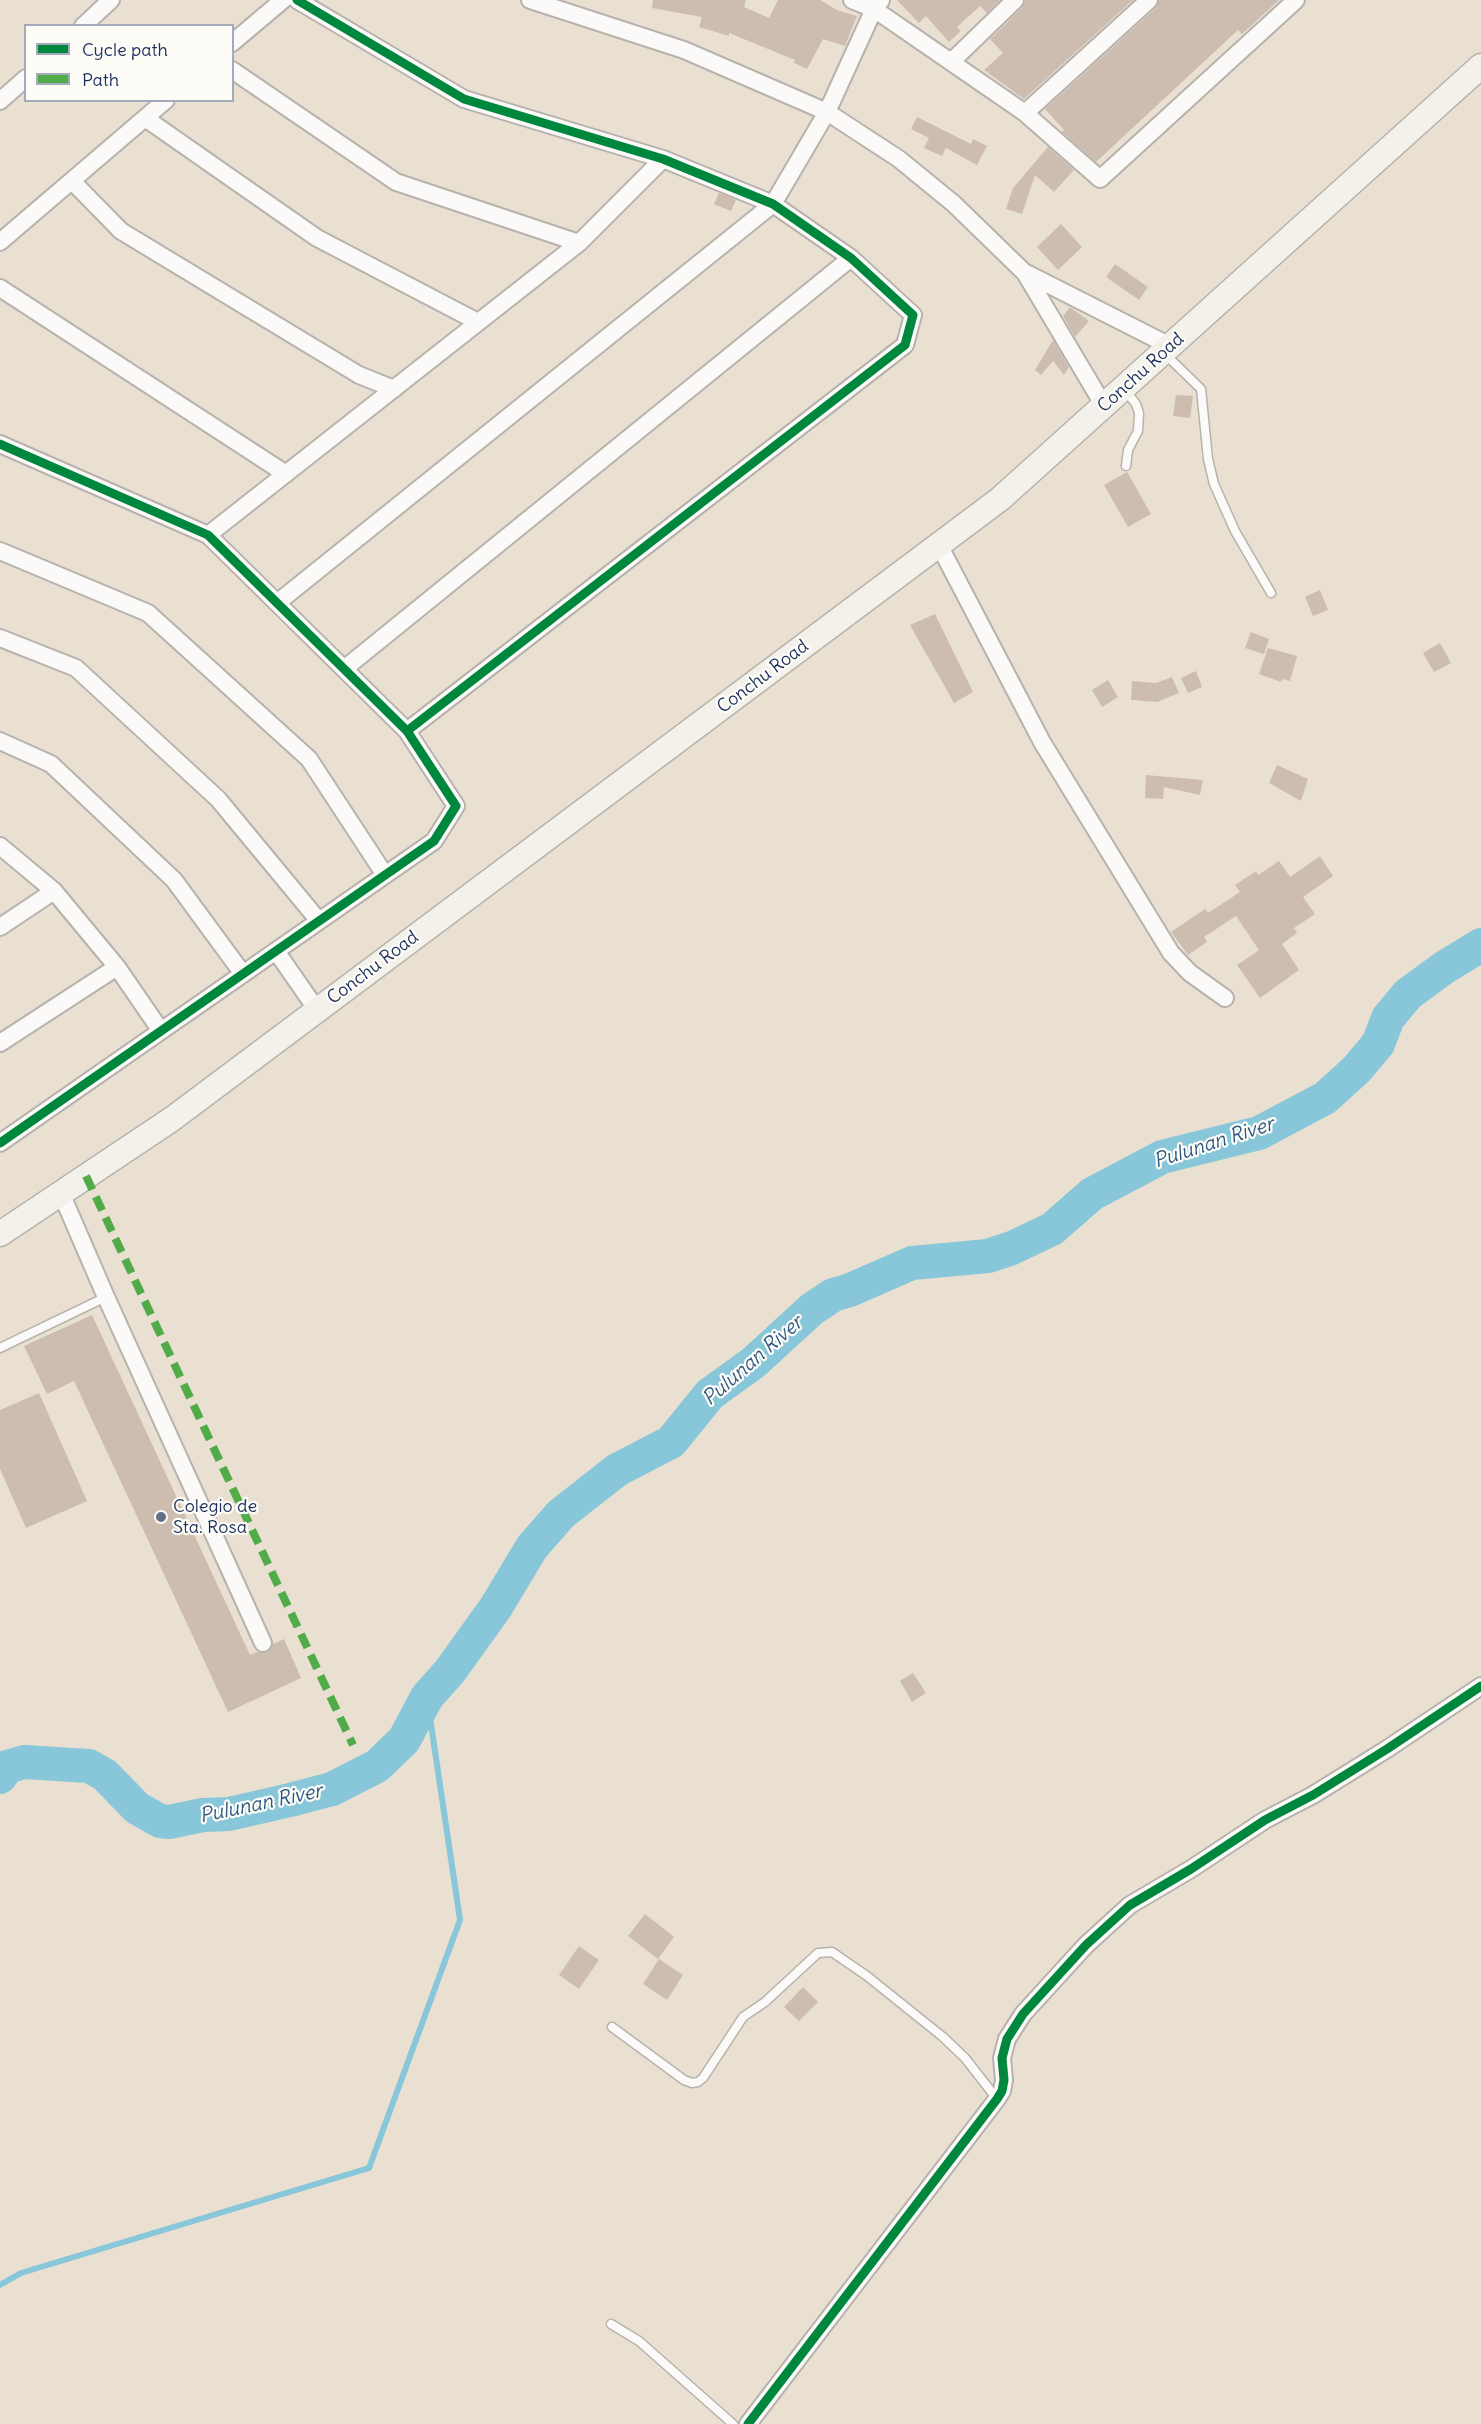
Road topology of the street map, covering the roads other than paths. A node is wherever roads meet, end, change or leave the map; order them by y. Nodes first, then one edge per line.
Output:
1 (111, 0) edge
2 (283, 0) edge
3 (297, 0) edge
4 (530, 0) edge
5 (852, 0) edge
6 (1015, 0) edge
7 (1149, 0) edge
8 (1296, 0) edge
9 (878, 4) edge
10 (85, 24) edge
11 (234, 42) edge
12 (952, 61) junction
13 (1481, 66) edge
14 (234, 71) edge
15 (24, 80) edge
16 (0, 101) edge
17 (164, 102) edge
18 (826, 112) junction
19 (1025, 113) junction
20 (144, 118) junction
21 (663, 159) junction
22 (72, 181) junction
23 (774, 204) junction
24 (0, 242) edge
25 (579, 243) junction
26 (851, 258) junction
27 (1025, 273) junction
28 (0, 288) edge
29 (478, 322) junction
30 (1167, 349) junction
31 (1123, 388) junction
32 (394, 389) junction
33 (1104, 406) junction
34 (0, 444) edge
35 (1126, 466) dead end
36 (286, 474) junction
37 (208, 535) junction
38 (939, 545) junction
39 (0, 551) edge
40 (1271, 593) dead end
41 (277, 603) junction
42 (0, 638) edge
43 (344, 669) junction
44 (407, 731) junction
45 (0, 741) edge
46 (0, 846) edge
47 (385, 875) junction
48 (54, 891) junction
49 (319, 921) junction
50 (0, 927) edge
51 (276, 951) junction
52 (117, 967) junction
53 (243, 974) junction
54 (1225, 998) dead end
55 (317, 1010) junction
56 (161, 1031) junction
57 (0, 1043) edge
58 (0, 1143) edge
59 (62, 1192) junction
60 (0, 1234) edge
61 (106, 1297) junction
62 (0, 1348) edge
63 (263, 1643) dead end
64 (1481, 1686) edge
65 (612, 2027) dead end
66 (997, 2099) junction
67 (611, 2324) dead end
68 (733, 2424) edge
69 (748, 2424) edge

1 - 10 street
2 - 11 street
3 - 21 street
4 - 18 street
5 - 9 street
6 - 12 street
7 - 19 street
8 - 19 street
9 - 12 street
9 - 18 street
12 - 19 street
13 - 30 main road, Conchu Road
14 - 25 street
15 - 16 street
17 - 20 street
18 - 23 street
18 - 27 street
20 - 22 street
20 - 29 street
21 - 23 street
21 - 25 street
22 - 24 street
22 - 32 street
23 - 26 street
23 - 41 street
25 - 29 street
26 - 43 street
26 - 44 street
27 - 30 street
27 - 33 street
28 - 36 street
29 - 32 street
30 - 31 main road, Conchu Road
30 - 40 lane
31 - 33 main road, Conchu Road
31 - 35 lane
32 - 36 street
33 - 38 main road, Conchu Road
34 - 37 street
36 - 37 street
37 - 41 street
38 - 54 street
38 - 55 main road, Conchu Road
39 - 47 street
41 - 43 street
42 - 49 street
43 - 44 street
44 - 47 street
45 - 53 street
46 - 48 street
47 - 49 street
48 - 50 street
48 - 52 street
49 - 51 street
51 - 53 street
51 - 55 street
52 - 56 street
52 - 57 street
53 - 56 street
55 - 59 main road, Conchu Road
56 - 58 street
59 - 60 main road, Conchu Road
59 - 61 street
61 - 62 lane
61 - 63 street
64 - 66 street
65 - 66 lane
66 - 69 street
67 - 68 lane

